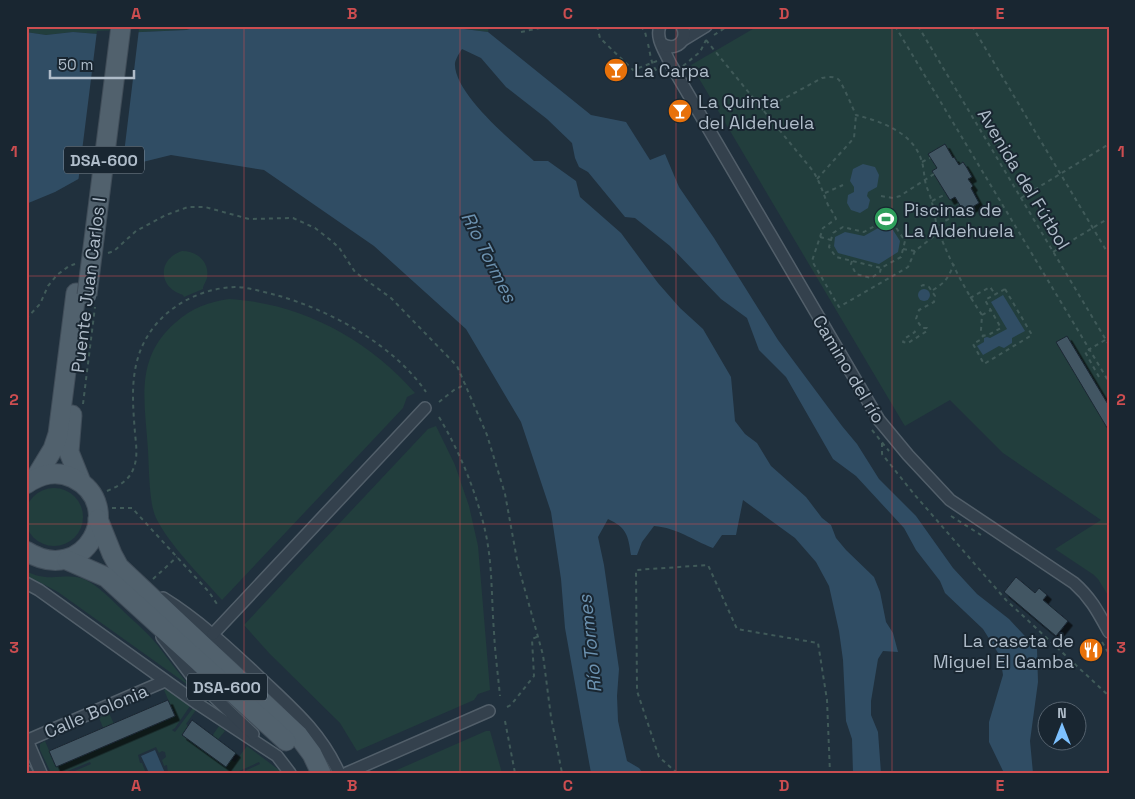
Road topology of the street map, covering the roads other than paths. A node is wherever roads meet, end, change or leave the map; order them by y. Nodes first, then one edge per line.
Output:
1 (109, 26) edge
2 (121, 26) edge
3 (682, 26) edge
4 (658, 32) edge
5 (706, 33) edge
6 (683, 40) junction
7 (86, 298) junction
8 (425, 408) dead end
9 (31, 481) edge
10 (80, 482) junction
11 (107, 513) junction
12 (26, 551) edge
13 (67, 560) junction
14 (144, 582) junction
15 (26, 583) edge
16 (139, 608) junction
17 (1109, 632) edge
18 (213, 634) junction
19 (165, 681) junction
20 (489, 711) dead end
21 (27, 740) edge
22 (277, 756) junction
23 (41, 773) edge
24 (290, 773) edge
25 (307, 773) edge
26 (320, 773) edge
27 (339, 773) edge
28 (347, 773) edge

1 - 7 main road, Puente Juan Carlos I / DSA-600
2 - 7 main road, Puente Juan Carlos I / DSA-600, bridge
3 - 6 street
4 - 6 street
4 - 17 street, Camino del río
5 - 6 street
7 - 9 main road, Puente Juan Carlos I / DSA-600
7 - 10 main road, Puente Juan Carlos I / DSA-600
8 - 18 street
9 - 10 main road, DSA-600
10 - 11 main road, DSA-600
11 - 13 main road
11 - 14 main road, DSA-600
12 - 13 main road, DSA-600
13 - 16 main road, DSA-600
14 - 18 street
14 - 26 main road, DSA-600
15 - 19 street
16 - 22 street
16 - 25 main road, DSA-600
18 - 27 street
19 - 21 street, Calle Bolonia
19 - 22 street
20 - 28 street
21 - 23 street
22 - 24 street

